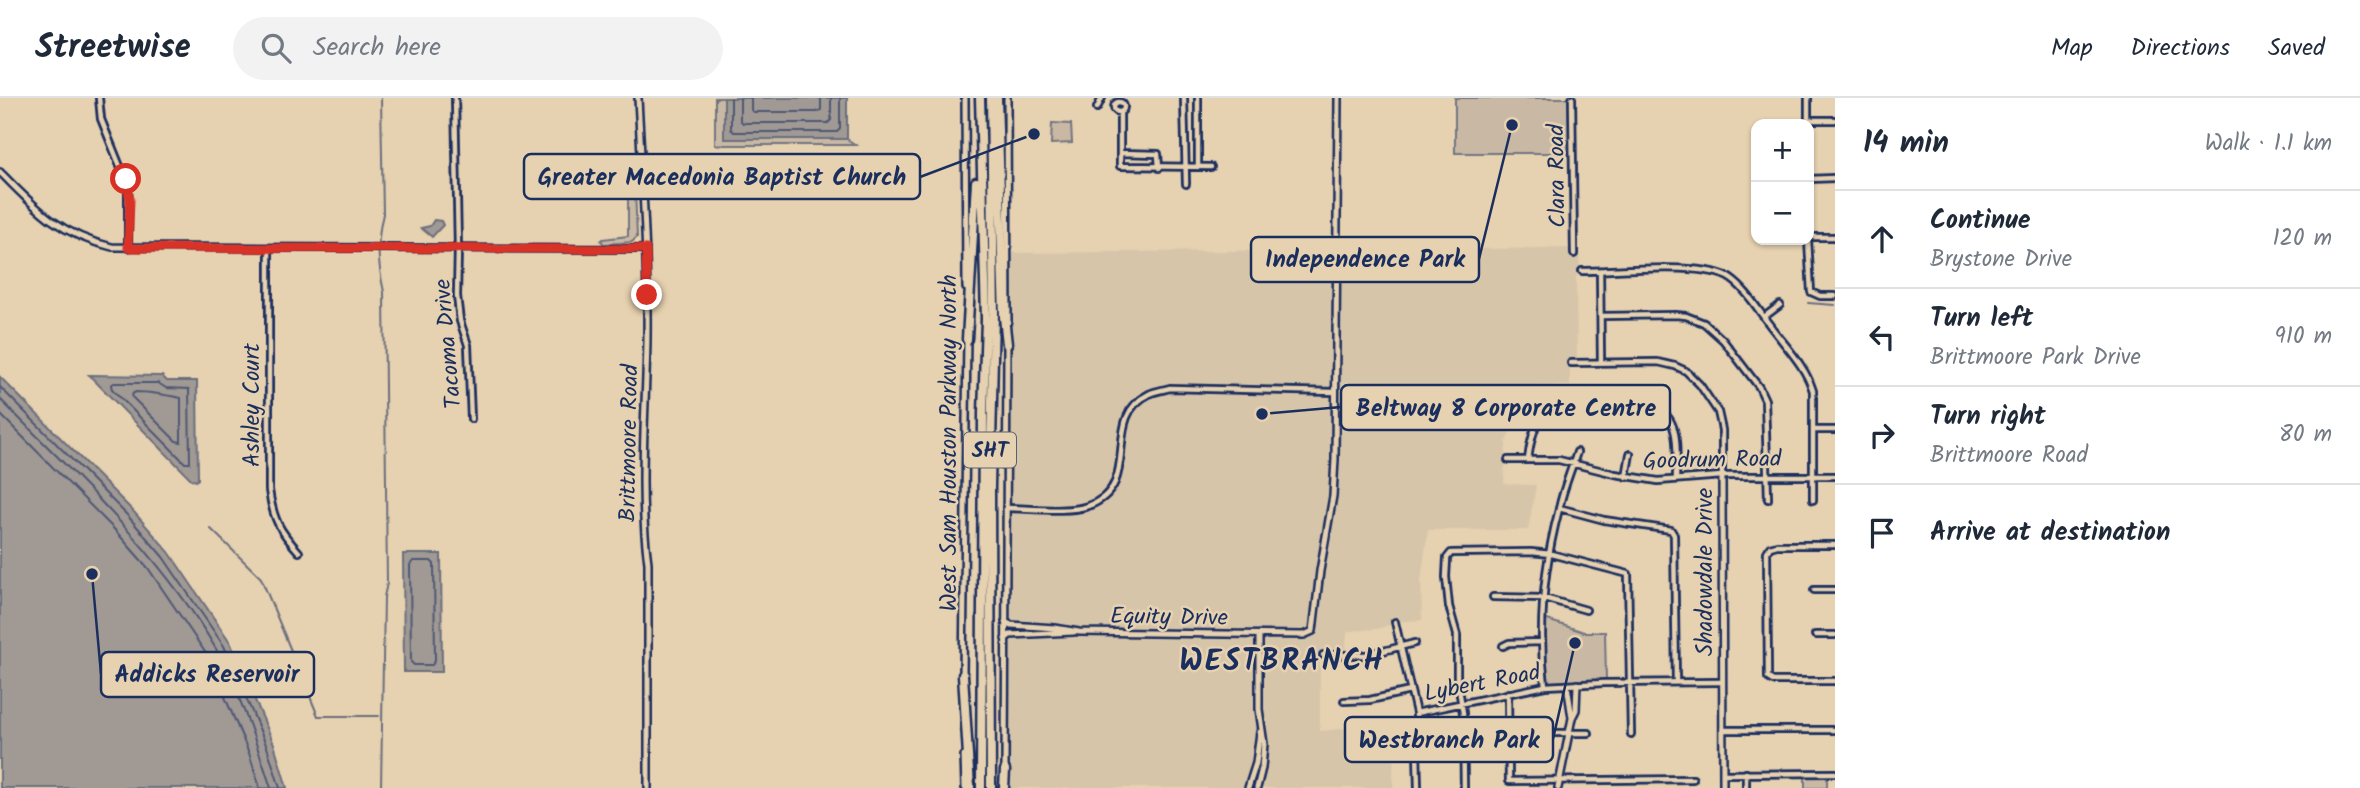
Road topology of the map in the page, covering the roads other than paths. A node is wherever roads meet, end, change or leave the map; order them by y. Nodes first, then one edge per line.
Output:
1 (99, 98) edge
2 (455, 98) edge
3 (638, 98) edge
4 (965, 98) edge
5 (980, 98) edge
6 (991, 98) edge
7 (997, 98) edge
8 (1007, 98) edge
9 (1102, 98) edge
10 (1184, 98) edge
11 (1198, 98) edge
12 (1338, 98) edge
13 (1572, 98) edge
14 (1808, 98) edge
15 (1120, 100) edge
16 (1097, 108) dead end
17 (1808, 119) edge
18 (1835, 120) edge
19 (1814, 122) edge
20 (1120, 153) junction
21 (981, 167) junction
22 (1159, 167) junction
23 (1185, 167) junction
24 (1198, 167) junction
25 (1211, 167) dead end
26 (0, 172) edge
27 (1835, 178) edge
28 (1814, 179) edge
29 (1186, 184) dead end
30 (1835, 237) edge
31 (1814, 239) edge
32 (1809, 245) edge
33 (128, 248) junction
34 (269, 248) junction
35 (458, 248) junction
36 (646, 249) junction
37 (1574, 254) dead end
38 (1582, 271) dead end
39 (1600, 271) junction
40 (1835, 296) edge
41 (1780, 305) dead end
42 (1601, 316) junction
43 (1763, 317) junction
44 (967, 339) junction
45 (1007, 344) junction
46 (1601, 362) junction
47 (1571, 363) dead end
48 (1335, 392) junction
49 (471, 419) dead end
50 (1813, 430) junction
51 (1835, 430) edge
52 (1577, 452) dead end
53 (1630, 454) dead end
54 (1508, 460) dead end
55 (1528, 460) junction
56 (1574, 463) junction
57 (1722, 475) junction
58 (1768, 476) junction
59 (1813, 476) junction
60 (1835, 476) edge
61 (1626, 477) junction
62 (1676, 479) junction
63 (1768, 499) dead end
64 (1813, 500) dead end
65 (1006, 508) junction
66 (1559, 508) junction
67 (1835, 545) edge
68 (299, 552) dead end
69 (1551, 554) junction
70 (1814, 590) dead end
71 (1835, 590) edge
72 (1493, 597) dead end
73 (1544, 598) junction
74 (1586, 610) dead end
75 (1005, 622) junction
76 (1395, 622) dead end
77 (1079, 632) junction
78 (1259, 635) junction
79 (1815, 635) dead end
80 (1835, 635) edge
81 (1005, 639) junction
82 (1541, 642) junction
83 (1415, 643) dead end
84 (1503, 646) dead end
85 (1401, 647) junction
86 (1323, 655) dead end
87 (963, 675) junction
88 (1835, 681) edge
89 (1630, 682) junction
90 (1676, 682) junction
91 (1722, 682) junction
92 (1577, 684) junction
93 (1567, 685) junction
94 (1545, 686) junction
95 (1410, 691) junction
96 (1508, 693) junction
97 (1344, 701) dead end
98 (1461, 703) junction
99 (1416, 713) junction
100 (1572, 718) junction
101 (1261, 725) junction
102 (1723, 730) junction
103 (1835, 730) edge
104 (1553, 733) dead end
105 (1569, 733) junction
106 (1589, 733) dead end
107 (1631, 734) dead end
108 (1005, 770) joint
109 (1835, 773) edge
110 (1723, 774) junction
111 (1746, 774) junction
112 (1693, 779) dead end
113 (1559, 780) junction
114 (648, 788) edge
115 (965, 788) edge
116 (970, 788) edge
117 (981, 788) edge
118 (991, 788) edge
119 (1005, 788) edge
120 (1248, 788) edge
121 (1257, 788) edge
122 (1418, 788) edge
123 (1464, 788) edge
124 (1558, 788) edge
125 (1723, 788) edge
126 (1746, 788) edge

1 - 33 street
2 - 35 street, Tacoma Drive
3 - 36 street, Brittmoore Road
4 - 44 street, West Sam Houston Parkway North
5 - 21 highway, SHT
6 - 118 highway, SHT
7 - 45 highway
8 - 45 street
9 - 16 street
10 - 23 street
11 - 24 street
12 - 48 street
13 - 37 street, Clara Road
14 - 17 street
15 - 20 street
18 - 19 street
20 - 22 street
20 - 22 street
21 - 44 highway
21 - 117 highway, SHT
22 - 23 street
23 - 24 street
23 - 29 street
24 - 25 street
26 - 33 street
27 - 28 street
30 - 31 street
32 - 40 street
33 - 34 street
34 - 35 street
34 - 68 street, Ashley Court
35 - 36 street
35 - 49 street, Tacoma Drive
36 - 114 street, Brittmoore Road
38 - 39 street
39 - 42 street
39 - 43 street
41 - 43 street
42 - 46 street
42 - 58 street
43 - 50 street
44 - 87 street, West Sam Houston Parkway North
45 - 65 street
46 - 47 street
46 - 57 street, Shadowdale Drive
48 - 65 street
48 - 78 street, Equity Drive
50 - 51 street
50 - 59 street
52 - 56 street
53 - 61 street
54 - 55 street, Goodrum Road
55 - 56 street, Goodrum Road
55 - 62 street
56 - 61 street, Goodrum Road
56 - 66 street
57 - 58 street, Goodrum Road
57 - 62 street, Goodrum Road
57 - 91 street, Shadowdale Drive
58 - 59 street, Goodrum Road
58 - 63 street
59 - 60 street, Goodrum Road
59 - 64 street
61 - 62 street, Goodrum Road
65 - 75 street
66 - 69 street
66 - 90 street
67 - 88 street
69 - 73 street
69 - 89 street
69 - 98 street
70 - 71 street
72 - 73 street
73 - 74 street
73 - 82 street
75 - 77 street, Equity Drive
75 - 81 street
76 - 85 street
77 - 78 street, Equity Drive
77 - 81 street, Equity Drive
78 - 101 street
79 - 80 street
81 - 108 street
82 - 84 street
82 - 94 street
83 - 85 street
85 - 86 street
85 - 95 street
87 - 115 street, West Sam Houston Parkway North
87 - 116 highway
89 - 90 street, Lybert Road
89 - 92 street, Lybert Road
89 - 107 street
90 - 91 street, Lybert Road
91 - 102 street, Shadowdale Drive
92 - 93 street, Lybert Road
92 - 100 street
93 - 94 street, Lybert Road
93 - 100 street
94 - 96 street, Lybert Road
95 - 97 street
95 - 99 street
96 - 98 street, Lybert Road
96 - 113 street
98 - 99 street, Lybert Road
98 - 123 street
99 - 122 street
100 - 105 street
101 - 120 street
101 - 121 street
102 - 103 street
102 - 110 street, Shadowdale Drive
104 - 105 street
105 - 106 street
105 - 113 street
108 - 119 highway
109 - 111 street
110 - 111 street
110 - 125 street, Shadowdale Drive
111 - 126 street
112 - 113 street
113 - 124 street

